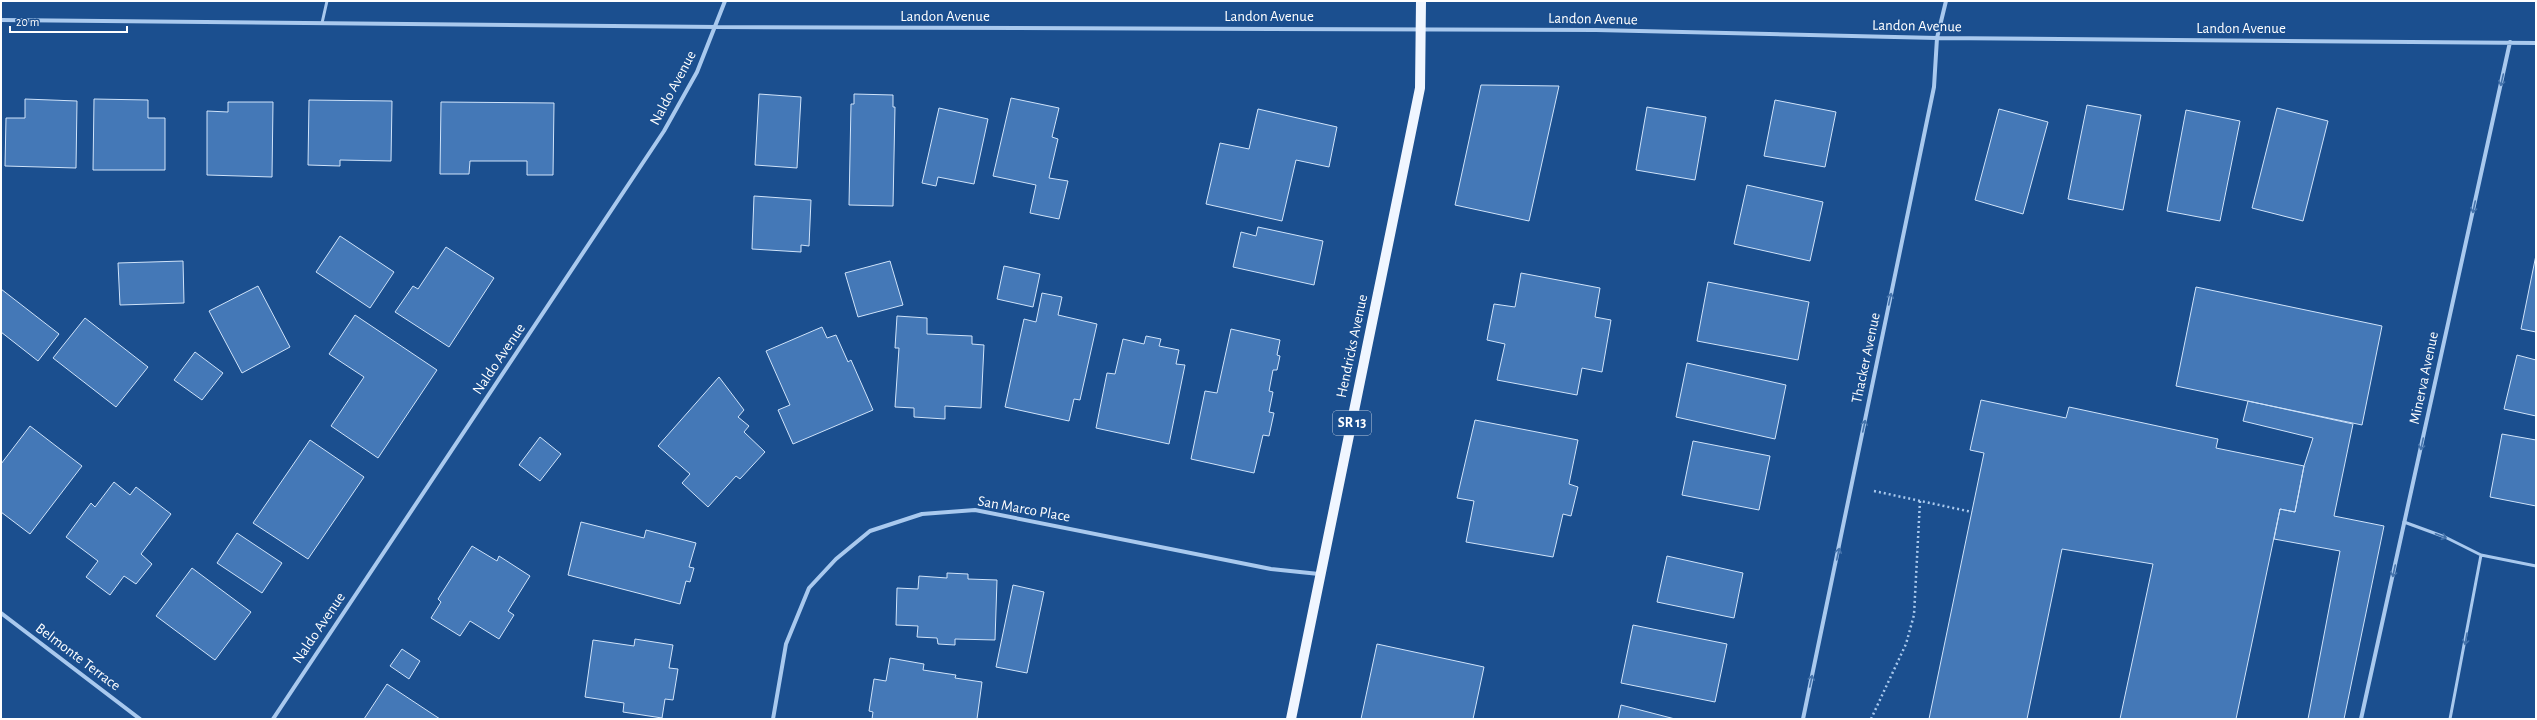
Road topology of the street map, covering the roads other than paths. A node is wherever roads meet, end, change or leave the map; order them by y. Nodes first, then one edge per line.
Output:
1 (327, 1) edge
2 (725, 1) edge
3 (1422, 1) edge
4 (1946, 1) edge
5 (1, 20) edge
6 (322, 23) junction
7 (717, 27) junction
8 (1421, 29) junction
9 (1937, 38) junction
10 (2510, 42) junction
11 (2536, 43) edge
12 (2404, 522) junction
13 (2481, 555) junction
14 (2536, 566) edge
15 (1320, 574) junction
16 (1, 613) edge
17 (140, 719) edge
18 (272, 719) edge
19 (773, 719) edge
20 (1291, 719) edge
21 (1803, 719) edge
22 (2361, 719) edge
23 (2450, 719) edge

1 - 6 lane
2 - 7 street, Naldo Avenue
3 - 8 main road, Hendricks Avenue / SR 13
4 - 9 street, Thacker Avenue
5 - 6 street, Landon Avenue
6 - 7 street, Landon Avenue
7 - 8 street, Landon Avenue
7 - 18 street, Naldo Avenue
8 - 9 street, Landon Avenue
8 - 15 main road, Hendricks Avenue / SR 13
9 - 10 street, Landon Avenue
21 -> 9 street, Thacker Avenue
10 - 11 street, Landon Avenue
10 -> 12 street, Minerva Avenue
12 -> 13 lane
12 -> 22 street, Minerva Avenue
13 - 14 lane
13 -> 23 lane
15 - 19 street, San Marco Place
15 - 20 main road, Hendricks Avenue / SR 13
16 - 17 street, Belmonte Terrace

